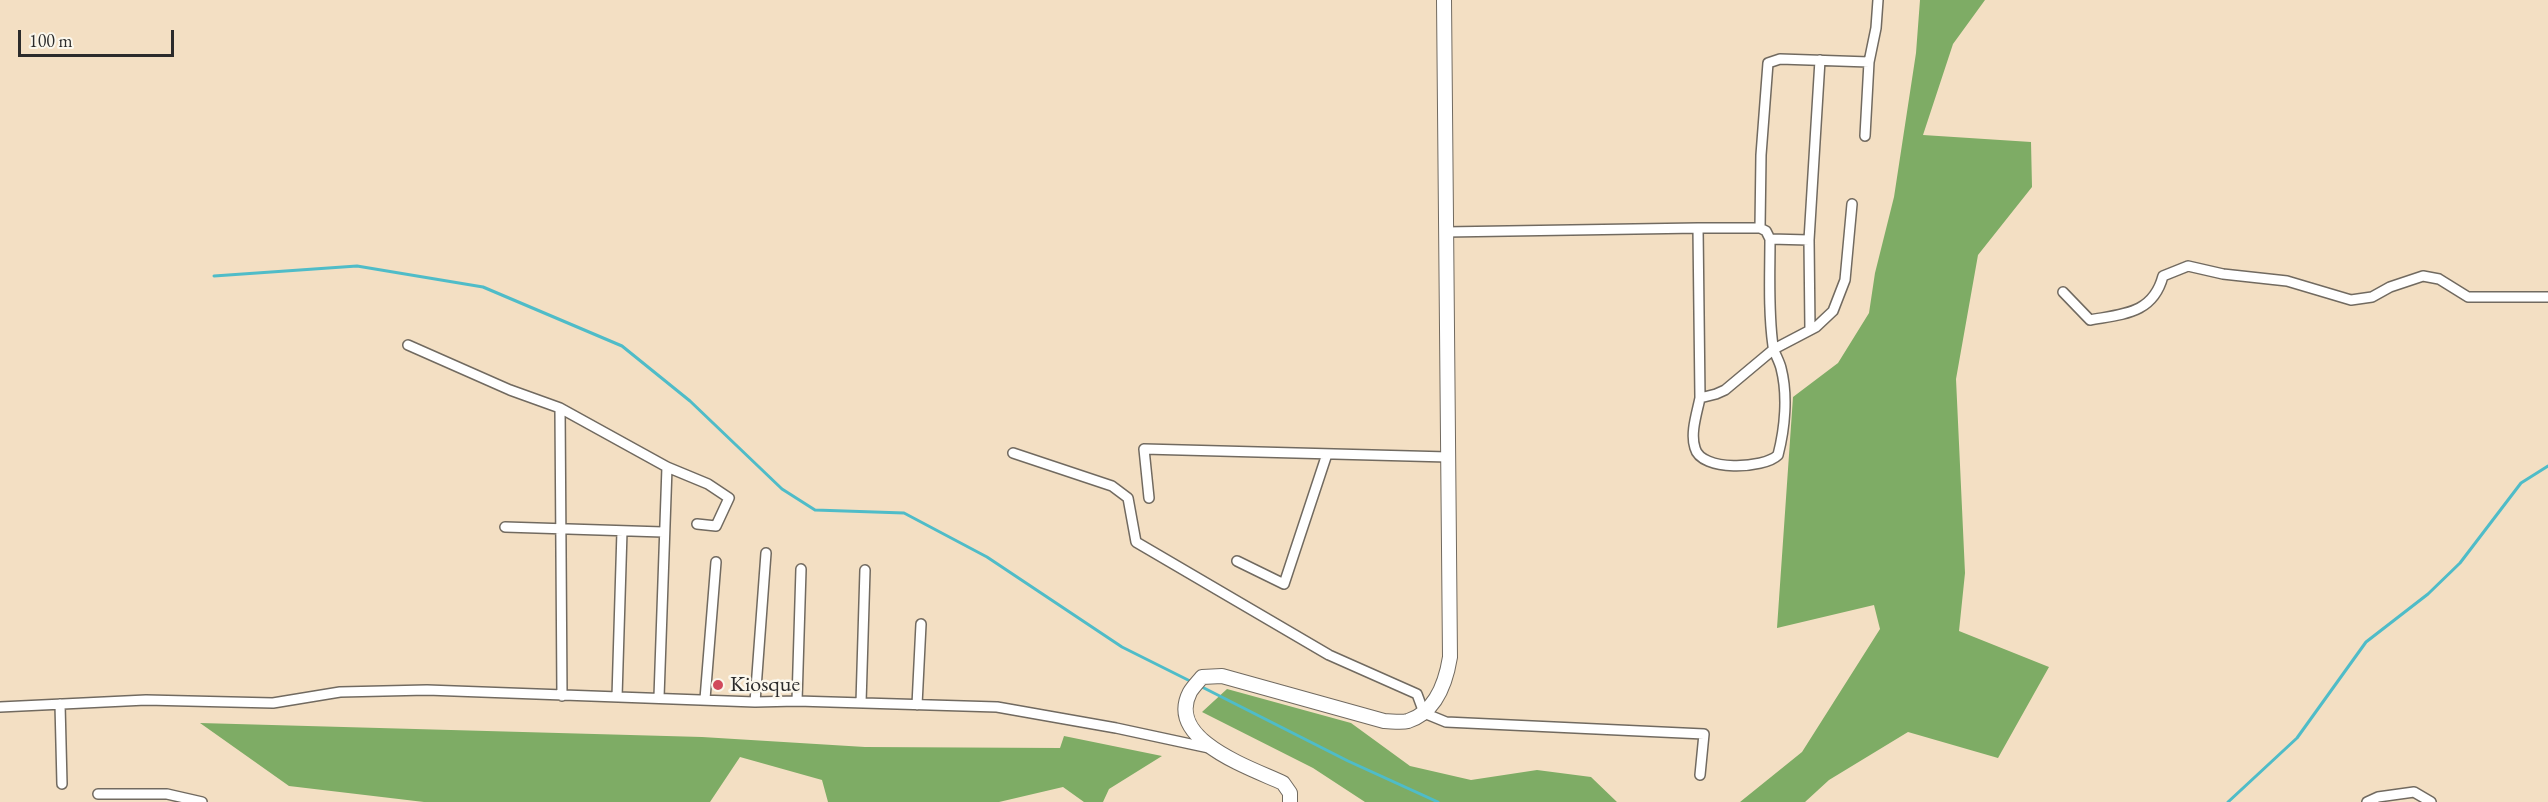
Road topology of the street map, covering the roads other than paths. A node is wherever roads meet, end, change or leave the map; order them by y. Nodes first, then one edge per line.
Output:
1 (1444, 0) edge
2 (1878, 0) edge
3 (1820, 60) junction
4 (1869, 62) junction
5 (1865, 136) dead end
6 (1852, 204) dead end
7 (1698, 228) junction
8 (1760, 228) junction
9 (1445, 232) junction
10 (1770, 239) junction
11 (1809, 240) junction
12 (2063, 292) dead end
13 (2548, 297) edge
14 (1810, 330) junction
15 (408, 345) dead end
16 (1773, 349) junction
17 (1700, 398) junction
18 (561, 408) junction
19 (1013, 453) dead end
20 (1327, 454) junction
21 (1448, 457) junction
22 (667, 467) junction
23 (1149, 498) dead end
24 (697, 524) dead end
25 (505, 527) dead end
26 (561, 529) junction
27 (622, 531) junction
28 (663, 532) junction
29 (766, 553) dead end
30 (1237, 561) dead end
31 (716, 562) dead end
32 (801, 569) dead end
33 (866, 570) dead end
34 (921, 624) dead end
35 (562, 696) junction
36 (617, 697) junction
37 (659, 697) junction
38 (705, 699) junction
39 (796, 701) junction
40 (755, 702) junction
41 (861, 703) junction
42 (60, 704) junction
43 (917, 705) junction
44 (0, 707) edge
45 (1424, 712) junction
46 (1211, 748) junction
47 (1700, 775) dead end
48 (62, 784) dead end
49 (98, 794) dead end
50 (202, 802) edge
51 (1290, 802) edge
52 (2367, 802) edge
53 (2432, 802) edge

1 - 9 street
2 - 4 street
3 - 4 street
3 - 8 street
3 - 11 street
4 - 5 street
6 - 14 street
7 - 8 street
7 - 9 street
7 - 17 street
8 - 10 street
9 - 21 street
10 - 11 street
10 - 16 street
11 - 14 street
12 - 13 street
14 - 16 street
15 - 18 street
16 - 17 street
16 - 17 street
18 - 22 street
18 - 26 street
19 - 45 street
20 - 21 street
20 - 23 street
20 - 30 street
21 - 45 street
22 - 24 street
22 - 28 street
25 - 26 street
26 - 27 street
26 - 35 street
27 - 28 street
27 - 36 street
28 - 37 street
29 - 40 street
31 - 38 street
32 - 39 street
33 - 41 street
34 - 43 street
35 - 36 street
35 - 42 street
36 - 37 street
37 - 38 street
38 - 40 street
39 - 40 street
39 - 41 street
41 - 43 street
42 - 44 street
42 - 48 street
43 - 46 street
45 - 46 street
45 - 47 street
46 - 51 street
49 - 50 street
52 - 53 street

